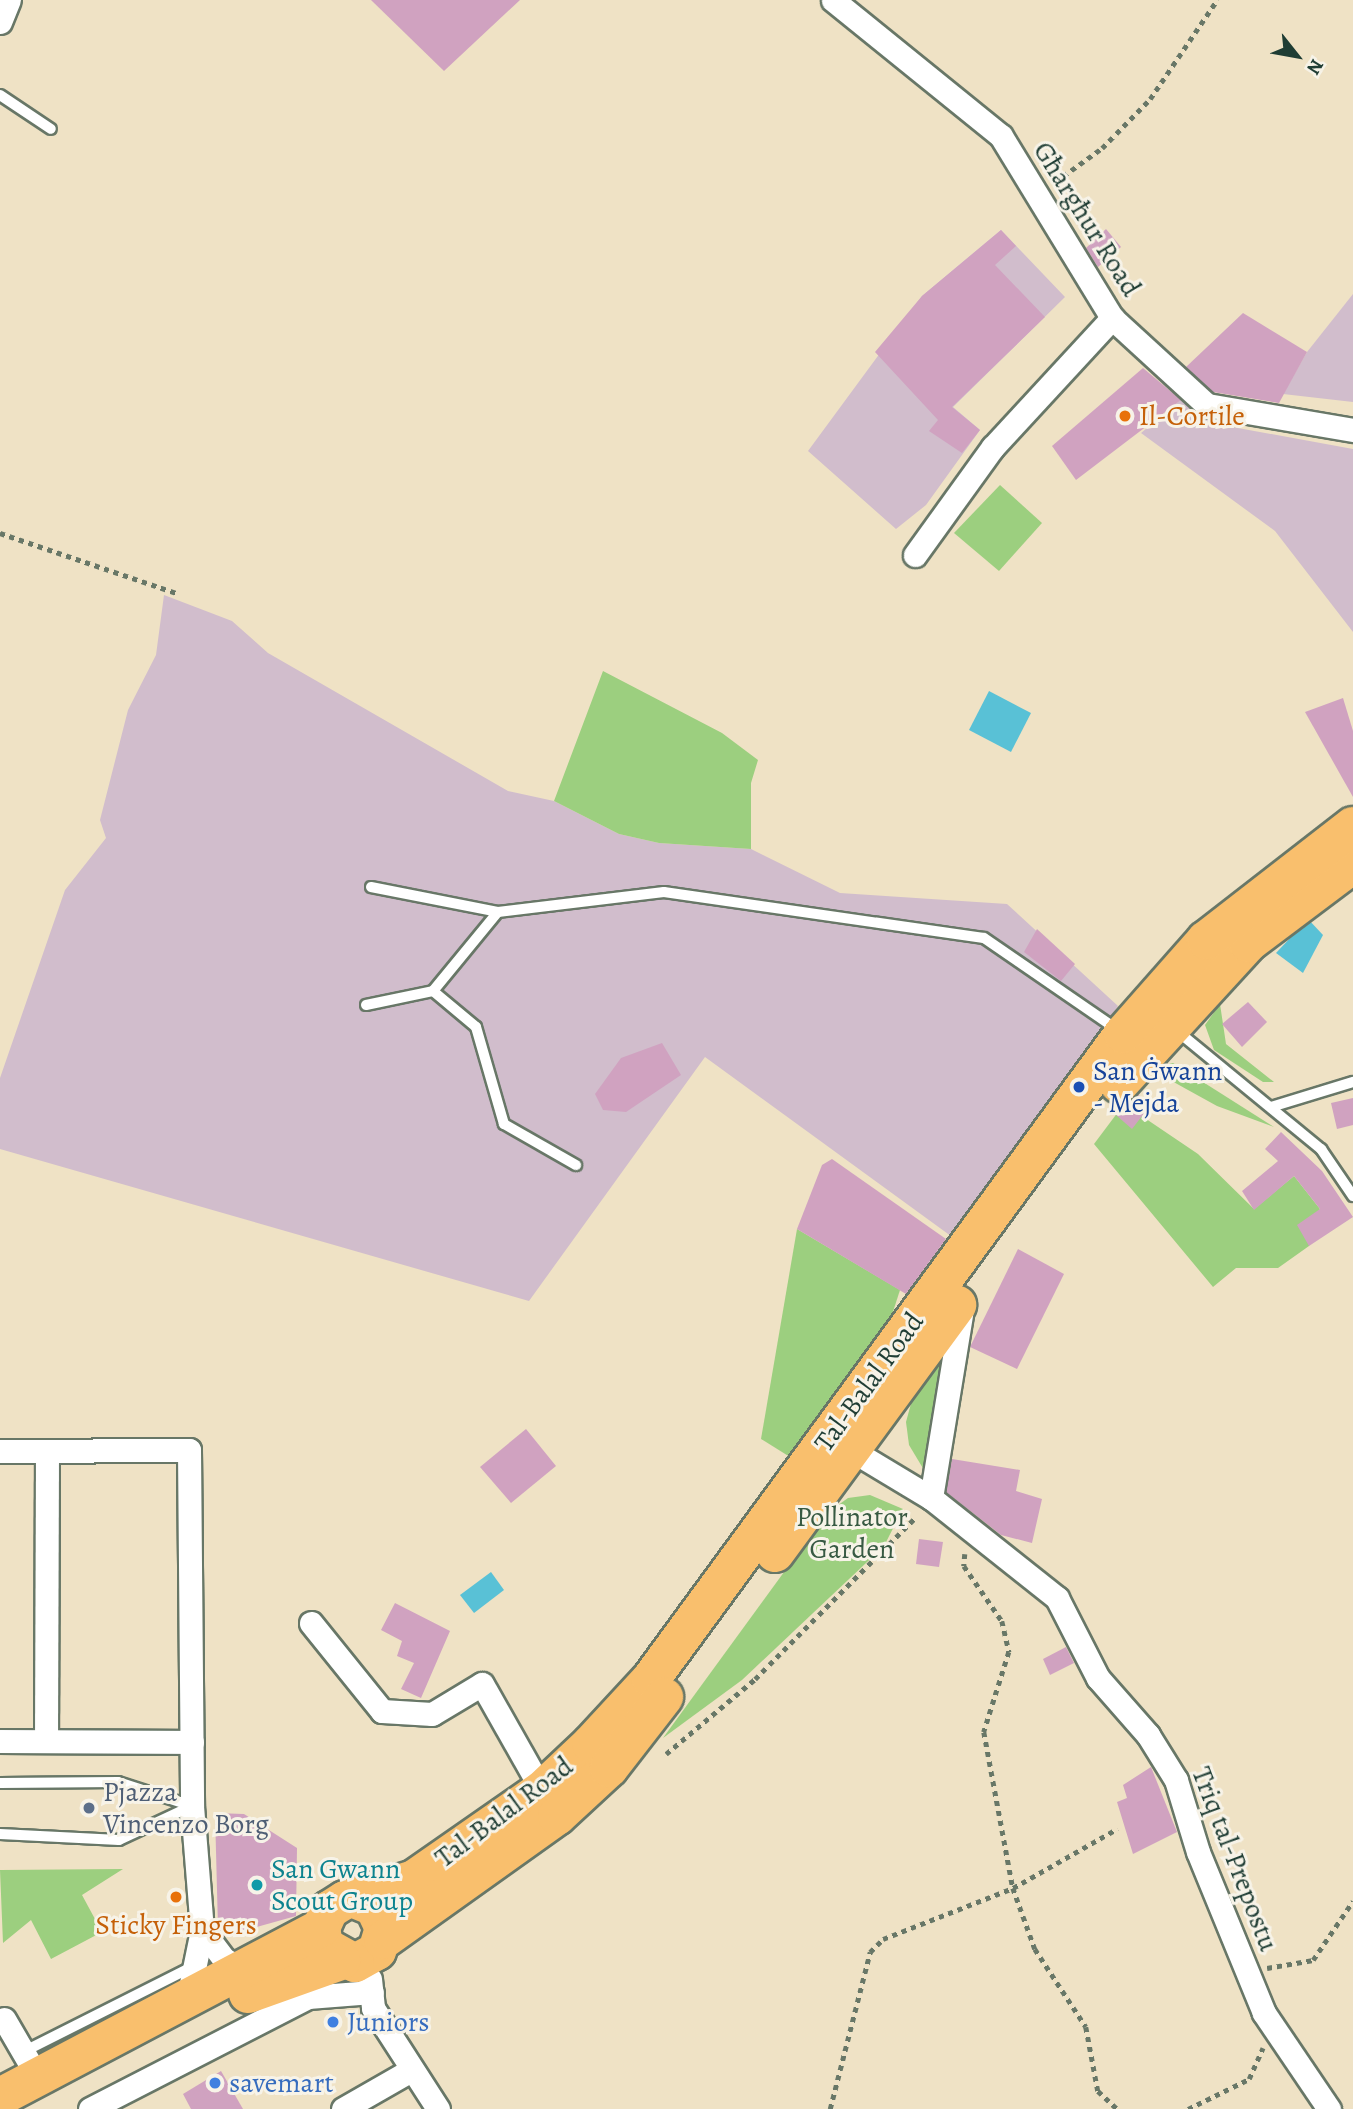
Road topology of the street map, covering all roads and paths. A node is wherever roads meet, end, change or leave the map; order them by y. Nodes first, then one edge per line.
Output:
1 (9, 0) edge
2 (832, 0) edge
3 (1217, 0) edge
4 (0, 22) edge
5 (0, 95) edge
6 (51, 129) dead end
7 (1034, 196) junction
8 (1112, 318) junction
9 (1353, 430) edge
10 (0, 533) edge
11 (915, 555) dead end
12 (176, 593) dead end
13 (1353, 826) edge
14 (1353, 864) edge
15 (372, 887) dead end
16 (498, 912) junction
17 (433, 991) junction
18 (366, 1005) dead end
19 (1169, 1024) junction
20 (1124, 1034) junction
21 (1353, 1082) edge
22 (1271, 1108) junction
23 (576, 1166) dead end
24 (1353, 1196) edge
25 (965, 1295) junction
26 (0, 1451) edge
27 (853, 1451) junction
28 (47, 1452) junction
29 (930, 1498) junction
30 (965, 1523) junction
31 (311, 1623) dead end
32 (0, 1741) edge
33 (46, 1741) junction
34 (192, 1742) junction
35 (666, 1754) dead end
36 (0, 1783) edge
37 (542, 1790) junction
38 (192, 1806) junction
39 (1117, 1829) dead end
40 (0, 1834) edge
41 (1013, 1888) junction
42 (354, 1899) junction
43 (1353, 1901) edge
44 (321, 1928) junction
45 (202, 1930) junction
46 (349, 1969) junction
47 (247, 1972) junction
48 (1245, 1972) junction
49 (193, 1981) junction
50 (1264, 2013) junction
51 (4, 2019) dead end
52 (411, 2070) junction
53 (28, 2079) edge
54 (0, 2097) edge
55 (90, 2109) edge
56 (343, 2109) edge
57 (438, 2109) edge
58 (830, 2109) edge
59 (1116, 2109) edge
60 (1188, 2109) edge
61 (1329, 2109) edge

1 - 4 street
2 - 7 street, Għargħur Road
3 - 7 path
5 - 6 lane
7 - 8 street, Għargħur Road
8 - 9 street, Għargħur Road
8 - 11 street
10 - 12 path
13 - 20 highway, Tal-Balal Road
14 - 19 highway, Tal-Balal Road
15 - 16 lane
16 - 17 lane
16 - 20 lane
17 - 18 lane
17 - 23 lane
19 - 22 lane
19 - 25 highway, Tal-Balal Road
20 - 37 highway, Tal-Balal Road
21 - 22 lane
22 - 24 lane
25 - 27 highway, Tal-Balal Road
25 - 29 street
26 - 28 street
27 - 29 street, Triq tal-Prepostu
27 - 46 highway, Tal-Balal Road
28 - 33 street
28 - 34 street
29 - 30 street, Triq tal-Prepostu
29 - 35 path
30 - 41 path
30 - 48 street, Triq tal-Prepostu
31 - 37 street
32 - 33 street
33 - 34 street
34 - 38 street
36 - 38 lane
37 - 42 highway, Tal-Balal Road
38 - 40 lane
38 - 45 street
39 - 41 path
41 - 58 path
41 - 59 path
42 - 44 highway, Tal-Balal Road
42 - 46 highway
43 - 48 path
44 - 46 highway
44 - 47 highway, Tal-Balal Road
45 - 47 street
45 - 49 street
46 - 52 street
46 - 53 highway, Tal-Balal Road
46 - 55 street, Tal-Balal Road
47 - 49 highway, Tal-Balal Road
48 - 50 street, Triq tal-Prepostu
49 - 53 highway, Tal-Balal Road
50 - 60 path
50 - 61 street, Triq tal-Prepostu
51 - 53 street
52 - 56 street
52 - 57 street
53 - 54 highway, Tal-Balal Road

